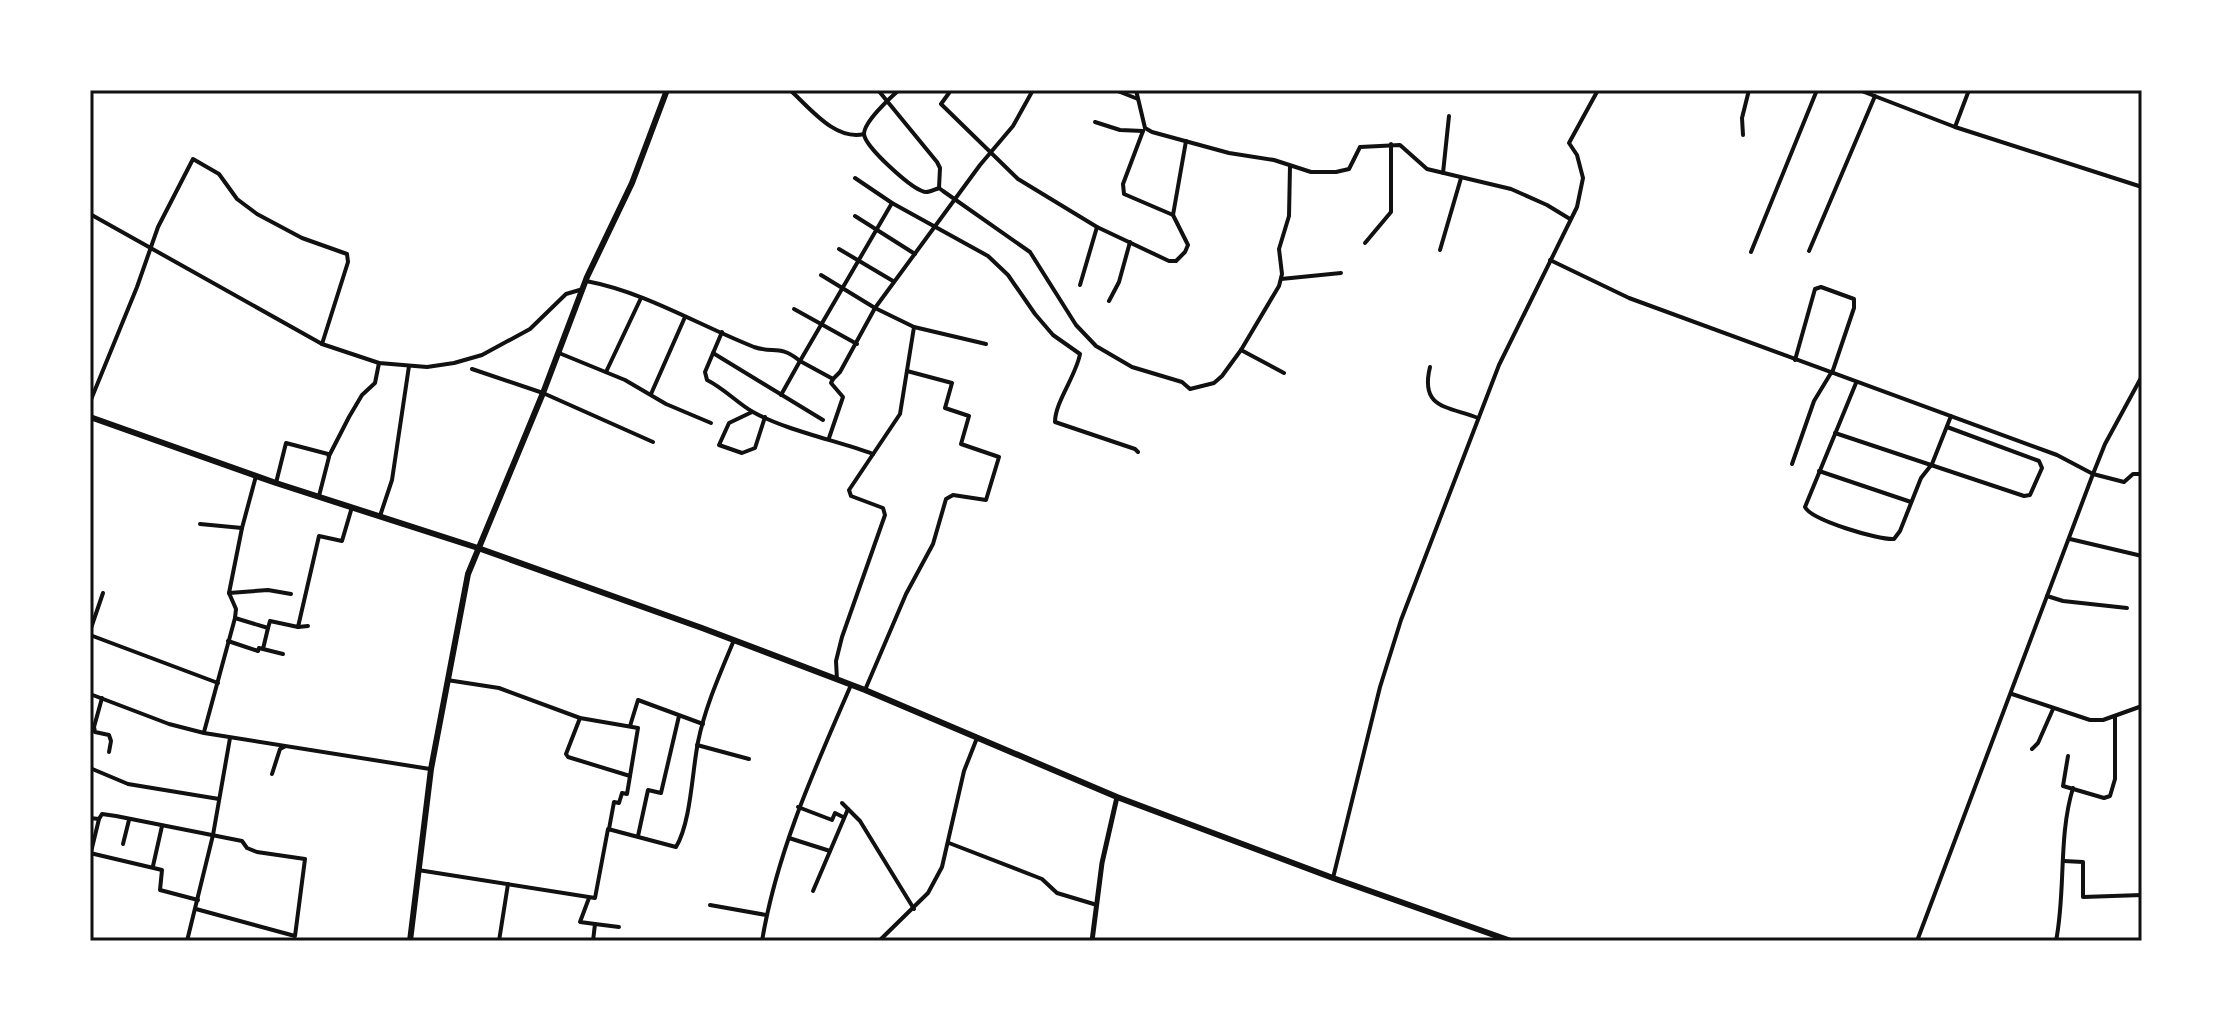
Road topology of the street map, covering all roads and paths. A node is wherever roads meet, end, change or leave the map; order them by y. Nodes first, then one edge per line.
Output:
1 (667, 90) edge
2 (790, 90) edge
3 (878, 90) edge
4 (899, 90) edge
5 (1033, 90) edge
6 (1115, 90) edge
7 (1136, 90) edge
8 (1598, 90) edge
9 (1749, 90) edge
10 (1817, 90) edge
11 (1859, 90) edge
12 (1969, 90) edge
13 (949, 93) dead end
14 (1875, 96) junction
15 (1138, 99) junction
16 (887, 101) junction
17 (1449, 116) dead end
18 (1095, 122) dead end
19 (1955, 127) junction
20 (1144, 130) junction
21 (864, 134) junction
22 (1743, 135) dead end
23 (1186, 141) junction
24 (1391, 144) junction
25 (991, 152) junction
26 (1290, 166) junction
27 (1443, 173) junction
28 (855, 178) dead end
29 (1461, 178) junction
30 (2142, 187) edge
31 (939, 188) junction
32 (956, 200) junction
33 (892, 203) junction
34 (90, 214) edge
35 (1173, 215) junction
36 (855, 216) dead end
37 (1570, 219) junction
38 (936, 227) junction
39 (1097, 227) junction
40 (875, 231) junction
41 (1130, 242) junction
42 (1365, 243) dead end
43 (153, 247) junction
44 (839, 249) dead end
45 (1440, 250) dead end
46 (1809, 251) dead end
47 (1751, 252) dead end
48 (915, 254) junction
49 (1550, 260) junction
50 (858, 262) junction
51 (1341, 273) dead end
52 (821, 275) dead end
53 (1281, 279) junction
54 (586, 281) junction
55 (893, 281) junction
56 (1080, 285) dead end
57 (844, 288) junction
58 (583, 289) junction
59 (641, 297) junction
60 (1109, 301) dead end
61 (875, 308) junction
62 (794, 309) dead end
63 (685, 317) junction
64 (820, 324) junction
65 (914, 327) junction
66 (722, 332) junction
67 (322, 344) junction
68 (857, 344) junction
69 (986, 344) dead end
70 (1241, 350) junction
71 (559, 353) junction
72 (713, 353) junction
73 (1795, 360) junction
74 (800, 361) junction
75 (379, 363) junction
76 (409, 366) junction
77 (1430, 367) dead end
78 (472, 369) dead end
79 (907, 371) junction
80 (606, 372) junction
81 (1284, 373) dead end
82 (1832, 374) junction
83 (2142, 376) edge
84 (833, 379) junction
85 (1856, 383) junction
86 (543, 393) junction
87 (651, 394) junction
88 (781, 395) junction
89 (90, 402) edge
90 (752, 412) junction
91 (1951, 416) junction
92 (90, 417) edge
93 (765, 417) junction
94 (1478, 418) junction
95 (823, 420) dead end
96 (711, 423) dead end
97 (1947, 427) junction
98 (1835, 433) junction
99 (829, 439) junction
100 (653, 442) dead end
101 (1138, 452) dead end
102 (873, 454) junction
103 (329, 456) junction
104 (1792, 464) dead end
105 (1932, 464) junction
106 (1818, 471) junction
107 (2093, 474) junction
108 (2142, 474) edge
109 (256, 476) junction
110 (276, 483) junction
111 (319, 496) junction
112 (1911, 502) junction
113 (352, 507) junction
114 (380, 516) junction
115 (200, 524) dead end
116 (242, 528) junction
117 (2070, 539) junction
118 (478, 548) junction
119 (2142, 556) edge
120 (103, 593) dead end
121 (229, 593) junction
122 (291, 594) dead end
123 (2047, 596) junction
124 (2127, 608) dead end
125 (235, 618) junction
126 (308, 626) dead end
127 (298, 627) junction
128 (268, 628) junction
129 (90, 633) edge
130 (734, 640) junction
131 (228, 641) junction
132 (263, 649) junction
133 (283, 654) dead end
134 (447, 680) junction
135 (837, 680) junction
136 (218, 683) junction
137 (851, 685) junction
138 (865, 690) junction
139 (90, 694) edge
140 (2010, 694) junction
141 (102, 698) junction
142 (2142, 706) edge
143 (2053, 709) junction
144 (679, 716) junction
145 (2115, 716) junction
146 (580, 718) junction
147 (703, 724) junction
148 (630, 726) junction
149 (204, 733) junction
150 (230, 738) junction
151 (977, 738) junction
152 (286, 745) junction
153 (697, 745) junction
154 (2032, 749) dead end
155 (109, 752) dead end
156 (2068, 756) dead end
157 (749, 759) dead end
158 (90, 768) edge
159 (431, 769) junction
160 (272, 774) dead end
161 (630, 776) junction
162 (2073, 788) junction
163 (1117, 797) junction
164 (219, 799) junction
165 (842, 803) dead end
166 (798, 807) junction
167 (848, 809) junction
168 (90, 818) edge
169 (844, 818) junction
170 (99, 819) junction
171 (129, 820) junction
172 (162, 826) junction
173 (609, 829) junction
174 (213, 835) junction
175 (638, 836) junction
176 (789, 838) junction
177 (949, 843) junction
178 (123, 844) dead end
179 (830, 851) junction
180 (90, 853) edge
181 (2064, 861) junction
182 (153, 867) junction
183 (418, 870) junction
184 (1333, 878) junction
185 (508, 884) junction
186 (813, 891) dead end
187 (2142, 895) edge
188 (589, 897) junction
189 (198, 900) junction
190 (710, 905) dead end
191 (1097, 905) junction
192 (196, 909) junction
193 (914, 909) junction
194 (766, 915) junction
195 (2142, 918) edge
196 (595, 924) junction
197 (619, 927) dead end
198 (1490, 938) edge
199 (187, 941) edge
200 (410, 941) edge
201 (499, 941) edge
202 (593, 941) edge
203 (762, 941) edge
204 (879, 941) edge
205 (1092, 941) edge
206 (1511, 941) edge
207 (1917, 941) edge
208 (2056, 941) edge
209 (2142, 941) edge

1 - 54 main road
2 - 21 street
3 - 16 street
4 - 16 street
5 - 25 street
6 - 15 street
7 - 15 street
8 - 37 street
9 - 22 street
10 - 47 street
11 - 14 street
12 - 19 street
13 - 25 street
14 - 19 street
14 - 46 street
15 - 20 street
16 - 21 street
16 - 31 street
17 - 27 street
18 - 20 street
19 - 30 street
20 - 23 street
20 - 35 street
21 - 31 street
23 - 26 street
23 - 35 street
24 - 26 street
24 - 27 street
24 - 42 street
25 - 32 street
25 - 39 street
26 - 53 street
27 - 29 street
28 - 33 street
29 - 37 street
29 - 45 street
31 - 32 street
32 - 38 street
32 - 70 street
33 - 38 street
33 - 40 street
34 - 43 street
35 - 41 street
36 - 40 street
37 - 49 street
38 - 48 street
38 - 101 street
39 - 41 street
39 - 56 street
40 - 48 street
40 - 50 street
41 - 60 street
43 - 67 street
43 - 67 street
43 - 89 street
44 - 50 street
48 - 55 street
49 - 73 street
49 - 94 street
50 - 55 street
50 - 57 street
51 - 53 street
52 - 57 street
53 - 70 street
54 - 58 main road
54 - 59 street
55 - 61 street
57 - 61 street
57 - 64 street
58 - 71 main road
58 - 76 street
59 - 63 street
59 - 80 street
61 - 65 street
61 - 68 street
62 - 64 street
63 - 66 street
63 - 87 street
64 - 68 street
64 - 74 street
65 - 69 street
65 - 79 street
66 - 72 street
66 - 74 street
67 - 75 street
68 - 84 street
70 - 81 street
71 - 80 street
71 - 86 main road
72 - 88 street
72 - 90 street
73 - 82 street
73 - 82 street
74 - 84 street
74 - 88 street
75 - 76 street
75 - 103 street
76 - 114 street
77 - 94 street
78 - 86 street
79 - 102 street
79 - 138 street
80 - 87 street
82 - 85 street
82 - 104 street
83 - 107 street
84 - 99 street
85 - 91 street
85 - 98 street
86 - 100 street
86 - 118 main road
87 - 96 street
88 - 95 street
90 - 93 street
90 - 93 street
91 - 97 street
91 - 107 street
92 - 109 main road
93 - 99 street
94 - 184 street
97 - 105 street
97 - 105 street
98 - 105 street
98 - 106 street
99 - 102 street
102 - 135 street
103 - 110 street
103 - 111 street
105 - 112 street
106 - 112 street
106 - 112 street
107 - 108 street
107 - 117 street
109 - 110 main road
109 - 116 street
110 - 111 main road
111 - 113 main road
113 - 114 main road
113 - 127 street
114 - 118 main road
115 - 116 street
116 - 121 street
117 - 119 street
117 - 123 street
118 - 130 main road
118 - 134 main road
120 - 129 street
121 - 122 street
121 - 125 street
123 - 124 street
123 - 140 street
125 - 128 street
125 - 131 street
126 - 127 street
127 - 128 street
128 - 132 street
129 - 136 street
130 - 135 main road
130 - 147 street
131 - 132 street
131 - 136 street
132 - 133 street
134 - 146 street
134 - 159 main road
135 - 137 main road
136 - 149 street
137 - 138 main road
137 - 166 street
138 - 151 main road
139 - 141 street
140 - 143 street
140 - 207 street
141 - 149 street
141 - 155 street
142 - 145 street
143 - 145 street
143 - 154 street
144 - 147 street
144 - 148 street
144 - 175 street
145 - 162 street
146 - 148 street
146 - 161 street
147 - 153 street
148 - 161 street
149 - 150 street
150 - 152 street
150 - 164 street
151 - 163 main road
151 - 177 street
152 - 159 street
152 - 160 street
153 - 157 street
153 - 175 street
156 - 162 street
158 - 164 street
159 - 183 main road
161 - 173 street
162 - 181 street
163 - 184 main road
163 - 191 street
164 - 174 street
165 - 167 street
166 - 169 street
166 - 176 street
167 - 169 street
167 - 193 street
168 - 170 street
169 - 179 street
170 - 171 street
170 - 180 street
171 - 172 street
171 - 178 street
172 - 174 street
172 - 182 street
173 - 175 street
173 - 188 street
174 - 189 street
174 - 192 street
176 - 179 street
176 - 194 street
177 - 191 street
177 - 193 street
179 - 186 street
180 - 182 street
181 - 187 street
181 - 208 street
182 - 189 street
183 - 185 street
183 - 200 main road
184 - 198 main road
185 - 188 street
185 - 201 street
188 - 196 street
189 - 192 street
190 - 194 street
191 - 205 street
192 - 199 street
193 - 204 street
194 - 203 street
195 - 209 street
196 - 197 street
196 - 202 street
198 - 206 main road

